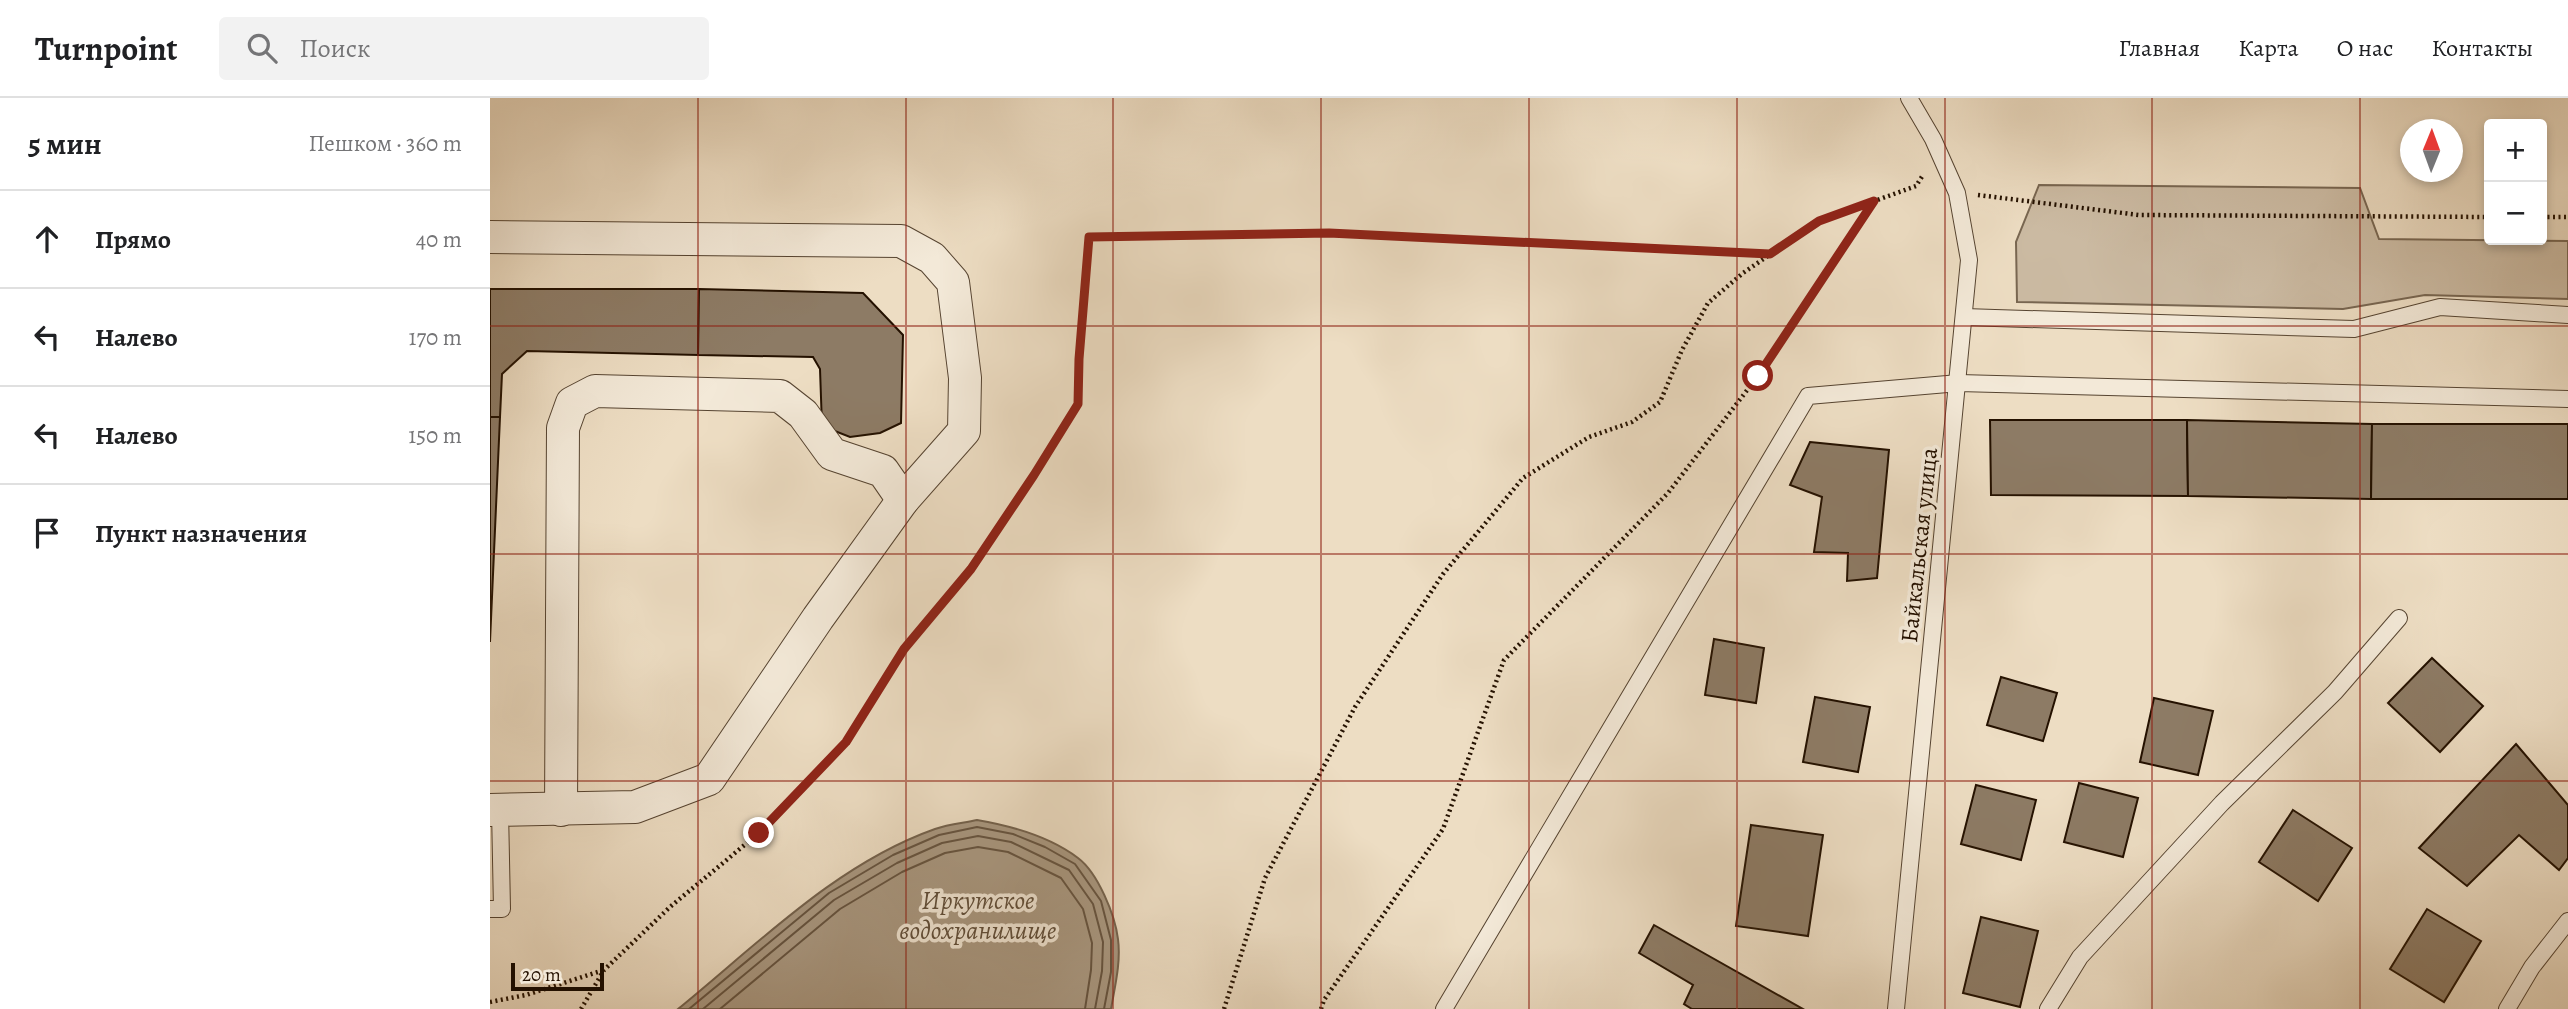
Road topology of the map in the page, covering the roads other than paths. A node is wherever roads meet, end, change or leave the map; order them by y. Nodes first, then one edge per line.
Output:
1 (1909, 98) edge
2 (490, 237) edge
3 (2568, 315) edge
4 (1964, 317) junction
5 (1959, 383) junction
6 (2568, 399) edge
7 (904, 500) junction
8 (2399, 618) dead end
9 (495, 810) edge
10 (561, 810) junction
11 (490, 909) edge
12 (2568, 922) edge
13 (1444, 1009) edge
14 (1895, 1009) edge
15 (2048, 1009) edge
16 (2507, 1009) edge

1 - 4 lane, Байкальская улица
2 - 7 street
3 - 4 lane
4 - 5 lane, Байкальская улица
5 - 6 lane
5 - 13 lane
5 - 14 lane, Байкальская улица
7 - 10 street
7 - 10 street
8 - 15 lane
9 - 10 street
9 - 11 lane
12 - 16 lane

